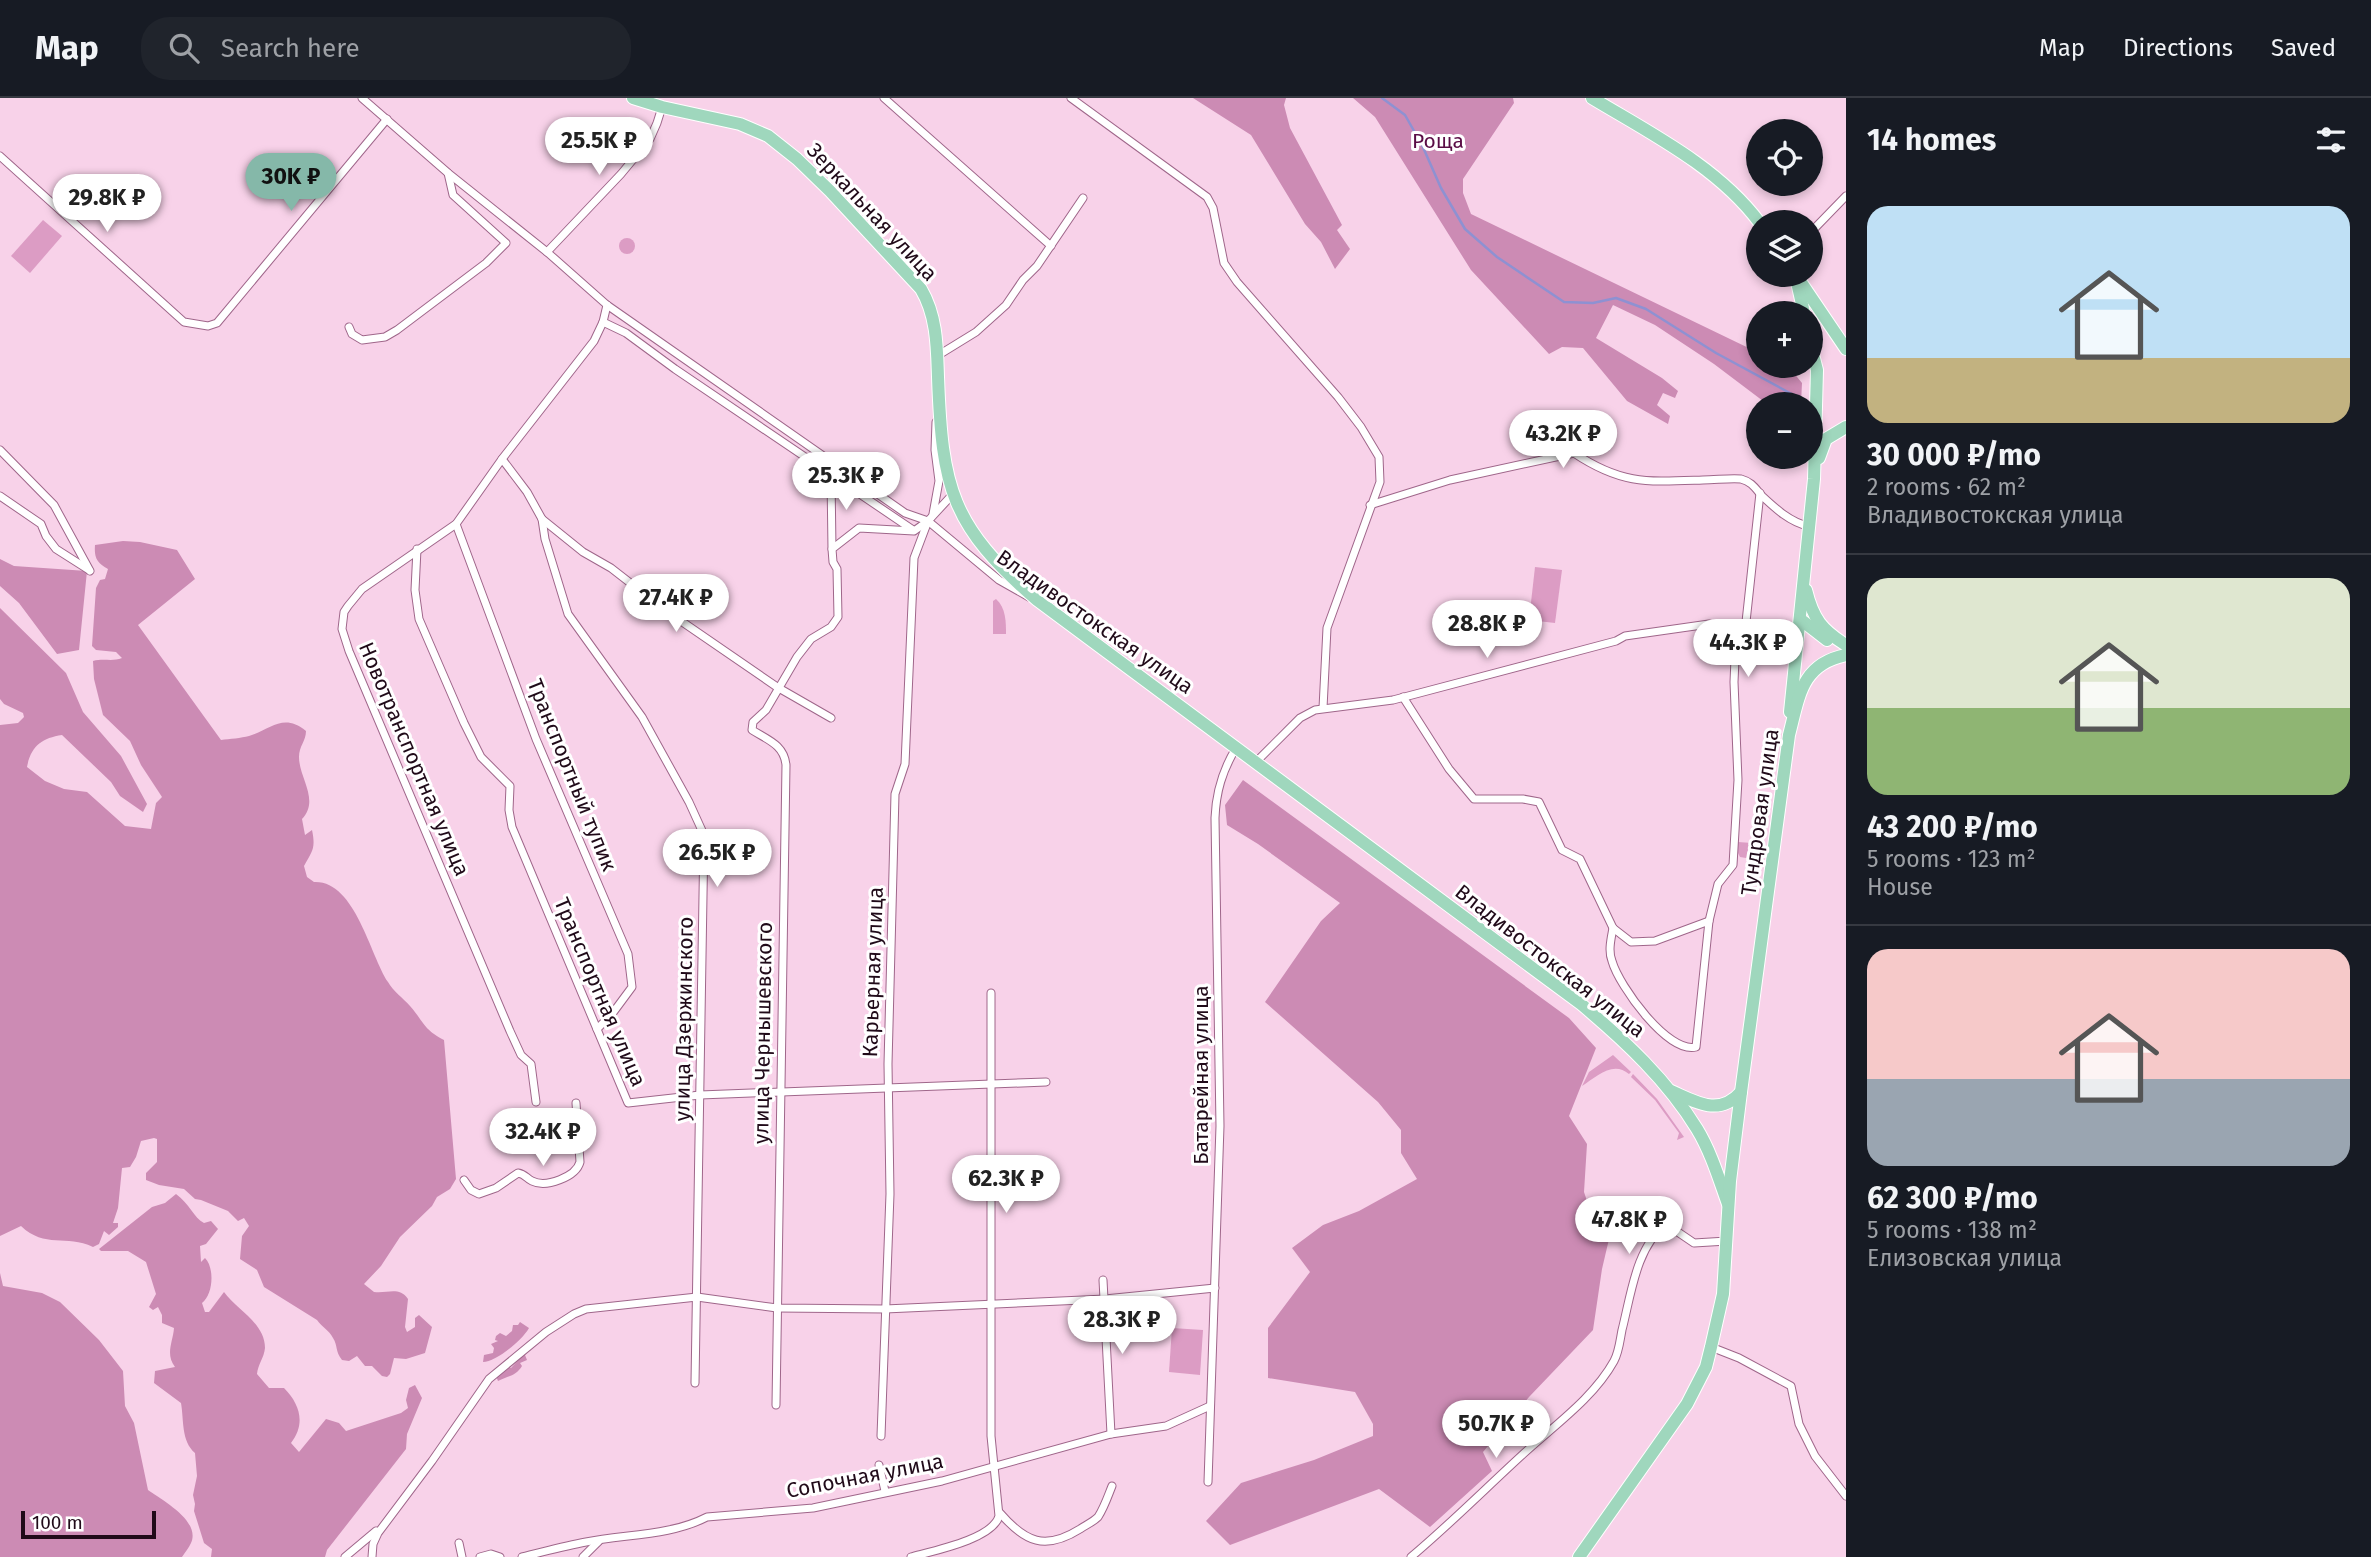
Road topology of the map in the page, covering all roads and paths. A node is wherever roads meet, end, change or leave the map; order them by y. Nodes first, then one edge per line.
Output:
1 (362, 98) edge
2 (633, 98) edge
3 (884, 98) edge
4 (1071, 98) edge
5 (1592, 98) edge
6 (662, 107) junction
7 (387, 120) junction
8 (0, 156) edge
9 (448, 173) junction
10 (1846, 196) edge
11 (1083, 198) dead end
12 (1748, 210) edge
13 (1823, 220) edge
14 (1051, 246) junction
15 (547, 252) junction
16 (1804, 287) edge
17 (607, 305) junction
18 (603, 322) junction
19 (349, 327) dead end
20 (1846, 349) edge
21 (937, 356) junction
22 (1816, 378) edge
23 (939, 408) junction
24 (1846, 427) edge
25 (0, 450) edge
26 (502, 459) junction
27 (831, 477) junction
28 (1814, 479) junction
29 (1760, 493) junction
30 (953, 494) junction
31 (0, 496) edge
32 (1370, 505) junction
33 (930, 518) junction
34 (542, 519) junction
35 (456, 524) junction
36 (1808, 526) junction
37 (914, 531) junction
38 (832, 549) junction
39 (417, 550) junction
40 (1804, 580) junction
41 (1037, 600) junction
42 (1800, 619) junction
43 (1745, 631) junction
44 (1846, 646) edge
45 (1846, 655) edge
46 (777, 687) junction
47 (1403, 697) junction
48 (1323, 708) junction
49 (831, 718) dead end
50 (1789, 735) junction
51 (1236, 748) junction
52 (1256, 762) junction
53 (1709, 921) junction
54 (1613, 929) junction
55 (991, 993) dead end
56 (597, 1029) junction
57 (1046, 1082) dead end
58 (993, 1085) junction
59 (888, 1089) junction
60 (1670, 1091) junction
61 (780, 1092) junction
62 (1741, 1092) junction
63 (700, 1094) junction
64 (536, 1102) dead end
65 (576, 1103) dead end
66 (1705, 1145) junction
67 (1734, 1145) junction
68 (464, 1180) dead end
69 (1728, 1204) junction
70 (1727, 1241) junction
71 (1103, 1280) dead end
72 (1215, 1287) junction
73 (697, 1297) junction
74 (1105, 1299) junction
75 (992, 1302) junction
76 (777, 1308) junction
77 (885, 1309) junction
78 (1711, 1347) junction
79 (695, 1383) dead end
80 (776, 1405) dead end
81 (1210, 1406) junction
82 (1111, 1434) junction
83 (881, 1436) dead end
84 (879, 1465) dead end
85 (995, 1465) junction
86 (1208, 1482) dead end
87 (1112, 1486) dead end
88 (885, 1491) junction
89 (1846, 1496) edge
90 (999, 1512) junction
91 (387, 1521) junction
92 (599, 1541) junction
93 (458, 1543) dead end
94 (345, 1557) edge
95 (372, 1557) edge
96 (462, 1557) edge
97 (480, 1557) edge
98 (500, 1557) edge
99 (522, 1557) edge
100 (583, 1557) edge
101 (911, 1557) edge
102 (1411, 1557) edge
103 (1578, 1557) edge

1 - 7 street, Владивостокская улица
2 - 6 main road, Зеркальная улица
3 - 14 street
4 - 32 street
5 - 12 main road
6 - 15 street
6 - 21 main road, Зеркальная улица
7 - 8 street
7 - 9 street, Владивостокская улица
9 - 15 street, Владивостокская улица
9 - 19 street
10 - 13 street
11 - 14 street
14 - 21 street
15 - 17 street, Владивостокская улица
16 - 20 main road
17 - 18 street, Новотранспортная улица
17 - 33 street, Владивостокская улица
18 - 26 street, Новотранспортная улица
18 - 27 street
21 - 23 main road, Зеркальная улица
22 - 28 main road
23 - 30 main road, Зеркальная улица
23 - 33 street, Карьерная улица
24 - 28 main road
25 - 31 street
26 - 34 street, улица Дзержинского
26 - 35 street, Новотранспортная улица
27 - 37 street
27 - 38 street
28 - 36 main road
29 - 32 street
29 - 36 street
29 - 43 street
30 - 33 street, Карьерная улица
30 - 41 main road, Зеркальная улица
32 - 48 street
33 - 37 street
33 - 41 street, Владивостокская улица
33 - 59 street, Карьерная улица
34 - 46 street
34 - 63 street, улица Дзержинского
35 - 39 street, Новотранспортная улица
35 - 56 street, Транспортный тупик
36 - 40 main road
37 - 38 street
38 - 46 street
39 - 56 street, Транспортная улица
39 - 64 street, Новотранспортная улица
40 - 42 main road
40 - 44 main road
41 - 51 main road, Владивостокская улица
42 - 44 main road
42 - 50 main road
43 - 47 street
43 - 53 street
45 - 50 main road, Тундровая улица
46 - 49 street
46 - 61 street, улица Чернышевского
47 - 48 street
47 - 54 street
48 - 52 street
50 - 62 main road, Тундровая улица
51 - 52 main road, Владивостокская улица
51 - 72 street, Батарейная улица
52 - 60 main road, Владивостокская улица
53 - 54 street
53 - 54 street
55 - 58 street
56 - 63 street, Транспортная улица
57 - 58 street, Транспортная улица
58 - 59 street, Транспортная улица
58 - 75 street
59 - 61 street, Транспортная улица
59 - 77 street, Карьерная улица
60 - 62 main road
60 - 66 main road, Владивостокская улица
61 - 63 street, Транспортная улица
61 - 76 street, улица Чернышевского
62 - 67 main road, Тундровая улица
63 - 73 street, улица Дзержинского
65 - 68 street
66 - 67 main road
66 - 69 main road, Владивостокская улица
67 - 69 main road, Тундровая улица
69 - 70 main road, Тундровая улица
70 - 78 main road, Тундровая улица
70 - 102 street
71 - 74 street
72 - 74 street
72 - 81 street, Батарейная улица
73 - 76 street
73 - 79 street, улица Дзержинского
73 - 91 street
74 - 75 street
74 - 82 street
75 - 77 street
75 - 85 street
76 - 77 street
76 - 80 street, улица Чернышевского
77 - 83 street, Карьерная улица
78 - 89 street
78 - 103 main road, Тундровая улица
81 - 82 street, Сопочная улица
81 - 86 street, Батарейная улица
82 - 85 street, Сопочная улица
84 - 88 street
85 - 88 street, Сопочная улица
85 - 90 street
87 - 90 street
88 - 92 street, Сопочная улица
90 - 101 street
91 - 94 street
91 - 95 street
92 - 99 street, Сопочная улица
92 - 100 street
93 - 96 street
97 - 98 street

